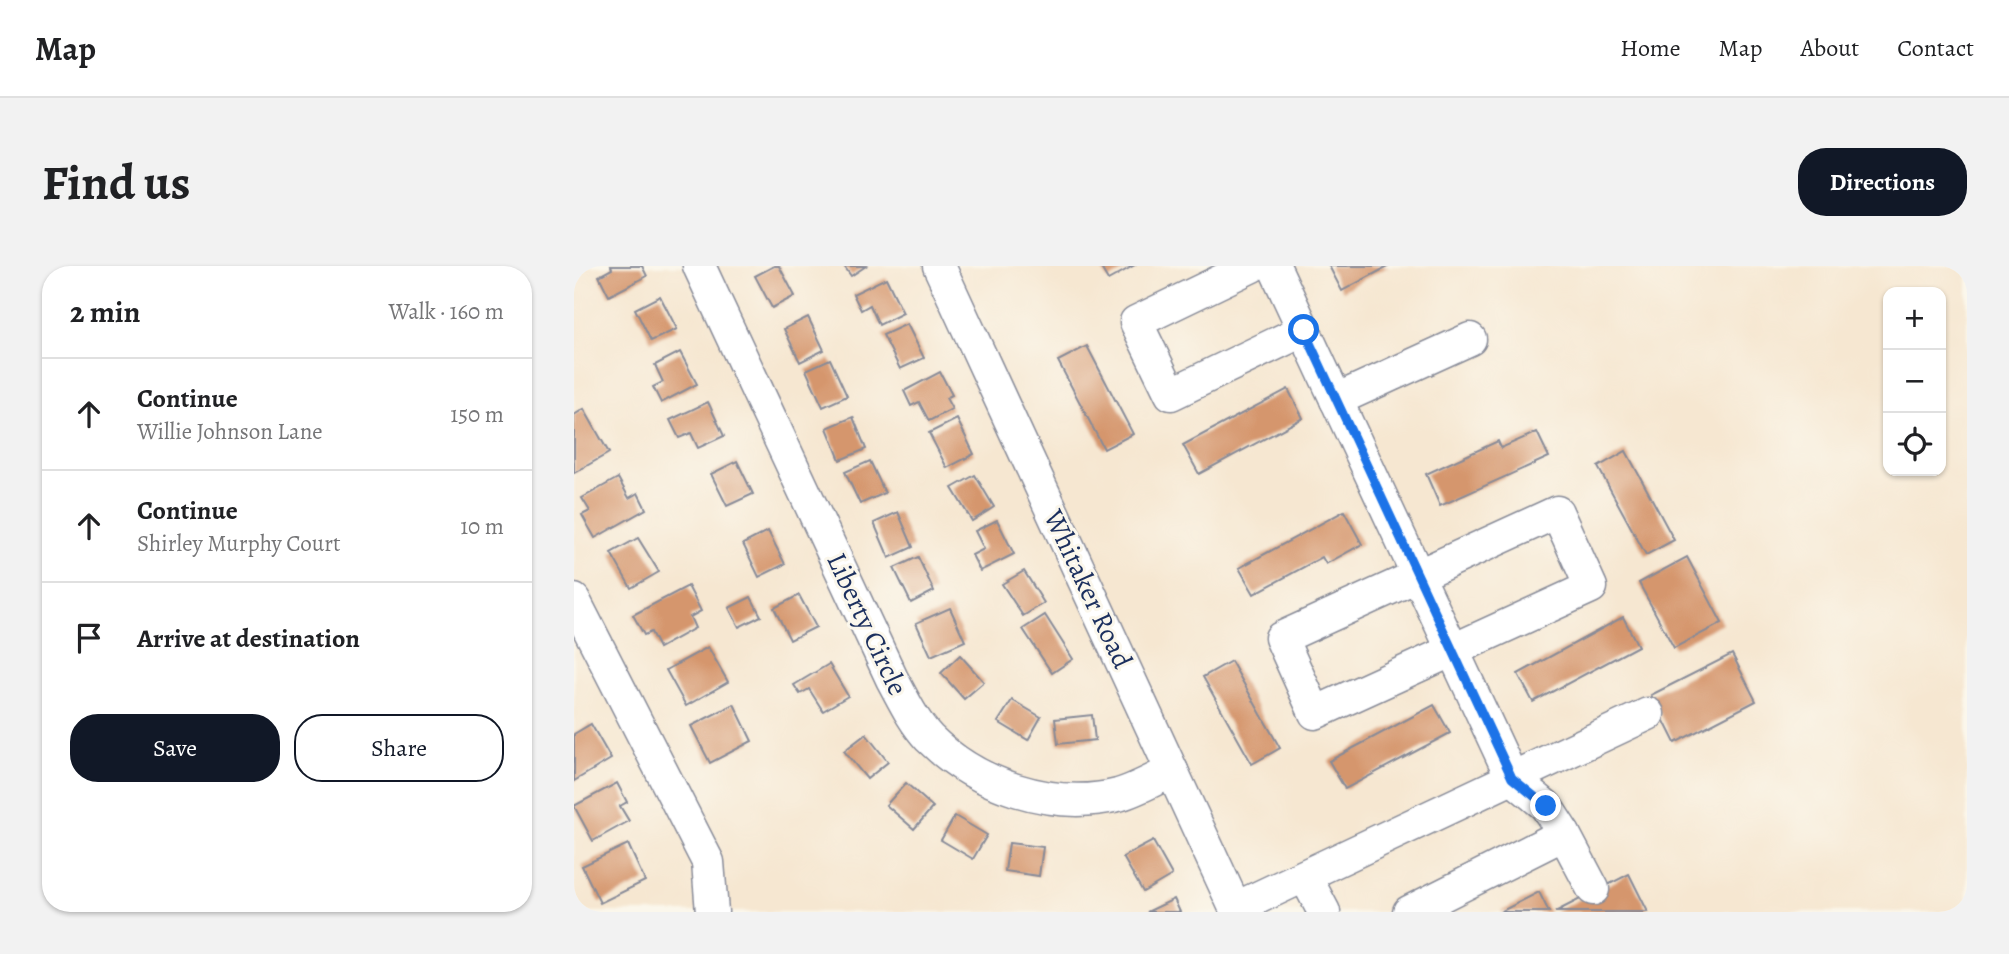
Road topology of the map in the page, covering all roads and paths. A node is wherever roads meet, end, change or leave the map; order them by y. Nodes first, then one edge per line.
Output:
1 (699, 266) edge
2 (939, 266) edge
3 (1252, 266) edge
4 (1274, 266) edge
5 (1304, 330) junction
6 (1470, 339) dead end
7 (1336, 400) junction
8 (1418, 575) junction
9 (574, 600) edge
10 (1452, 650) junction
11 (1648, 714) dead end
12 (1172, 771) junction
13 (1512, 778) junction
14 (1564, 834) junction
15 (1305, 876) junction
16 (1593, 889) dead end
17 (1237, 910) edge
18 (712, 912) edge
19 (1324, 912) edge
20 (1409, 912) edge

1 - 12 street, Liberty Circle
2 - 12 street, Whitaker Road
3 - 5 street
4 - 5 street
5 - 7 street
6 - 7 street
7 - 8 street
8 - 10 street
8 - 10 street
8 - 10 street
9 - 18 street
10 - 13 street
11 - 13 street
12 - 17 street, Whitaker Road
13 - 14 street
13 - 15 street
14 - 16 street
14 - 20 street
15 - 17 street
15 - 19 street

